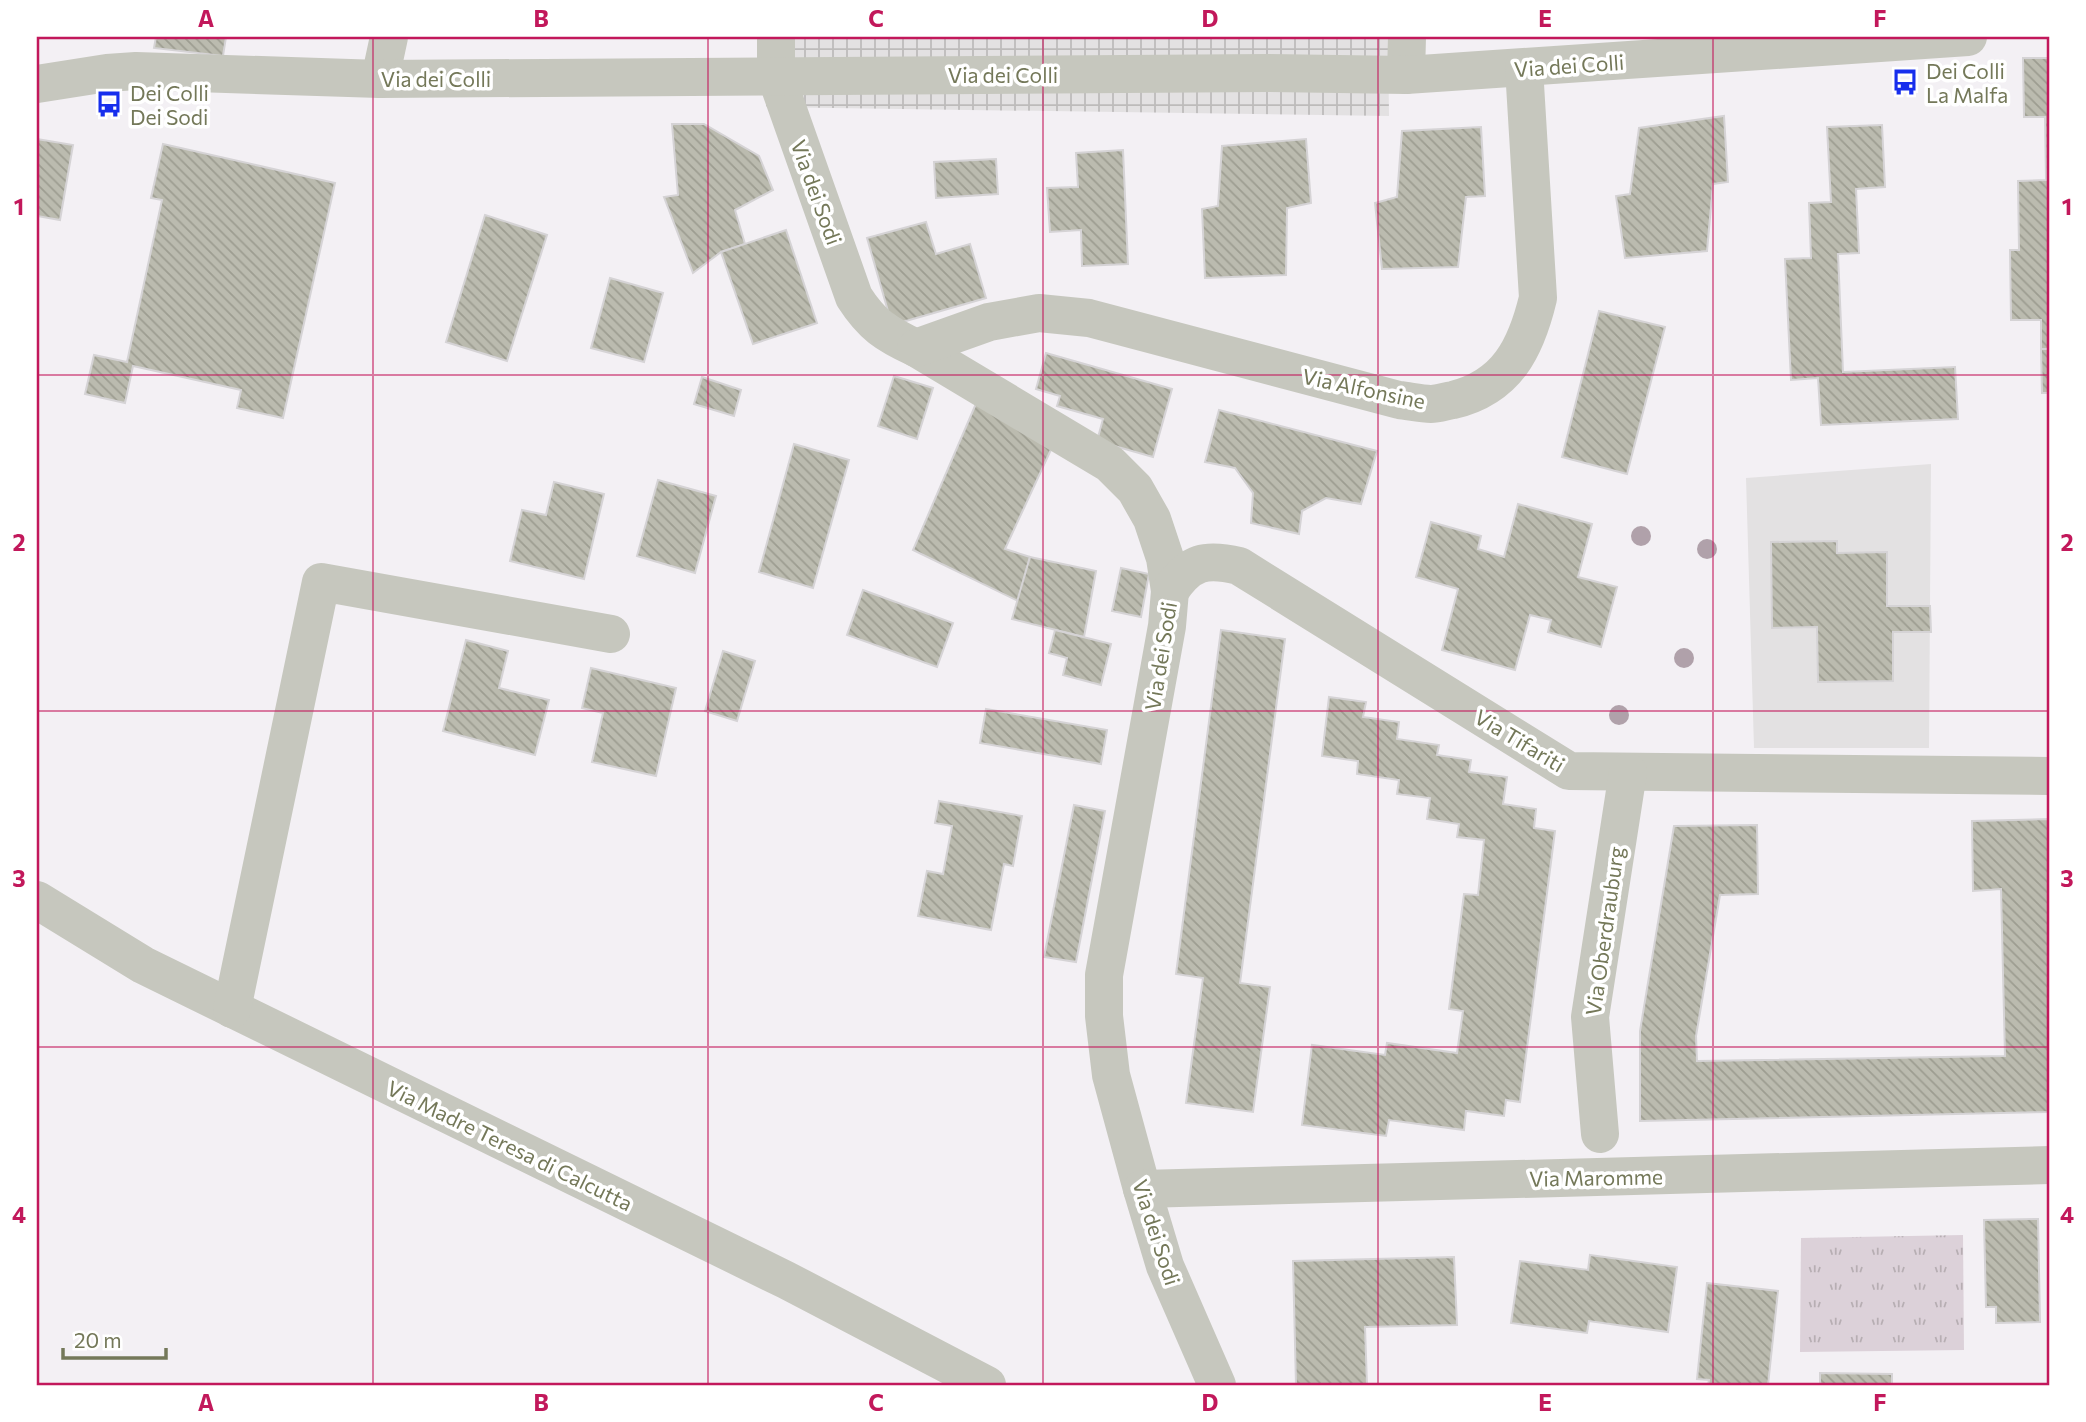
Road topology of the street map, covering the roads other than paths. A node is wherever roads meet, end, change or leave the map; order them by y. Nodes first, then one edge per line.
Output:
1 (389, 37) edge
2 (776, 37) edge
3 (1407, 37) edge
4 (1968, 37) edge
5 (1524, 68) junction
6 (1406, 75) junction
7 (776, 76) junction
8 (380, 79) junction
9 (37, 84) edge
10 (916, 348) junction
11 (1170, 591) junction
12 (611, 634) dead end
13 (1628, 772) junction
14 (2049, 776) edge
15 (37, 900) edge
16 (232, 1009) junction
17 (1600, 1133) dead end
18 (2049, 1165) edge
19 (1142, 1189) junction
20 (987, 1385) edge
21 (1217, 1385) edge

1 - 8 street
2 - 7 street, Via dei Sodi
3 - 6 street
4 - 5 street, Via dei Colli
5 - 6 street, Via dei Colli
5 - 10 street, Via Alfonsine
6 - 7 street, Via dei Colli
7 - 8 street, Via dei Colli
7 - 10 street, Via dei Sodi
8 - 9 street, Via dei Colli
10 - 11 street, Via dei Sodi
11 - 13 street, Via Tifariti
11 - 19 street, Via dei Sodi
12 - 16 street
13 - 14 street, Via Tifariti
13 - 17 street, Via Oberdrauburg
15 - 16 street, Via Madre Teresa di Calcutta
16 - 20 street, Via Madre Teresa di Calcutta
18 - 19 street, Via Maromme
19 - 21 street, Via dei Sodi

